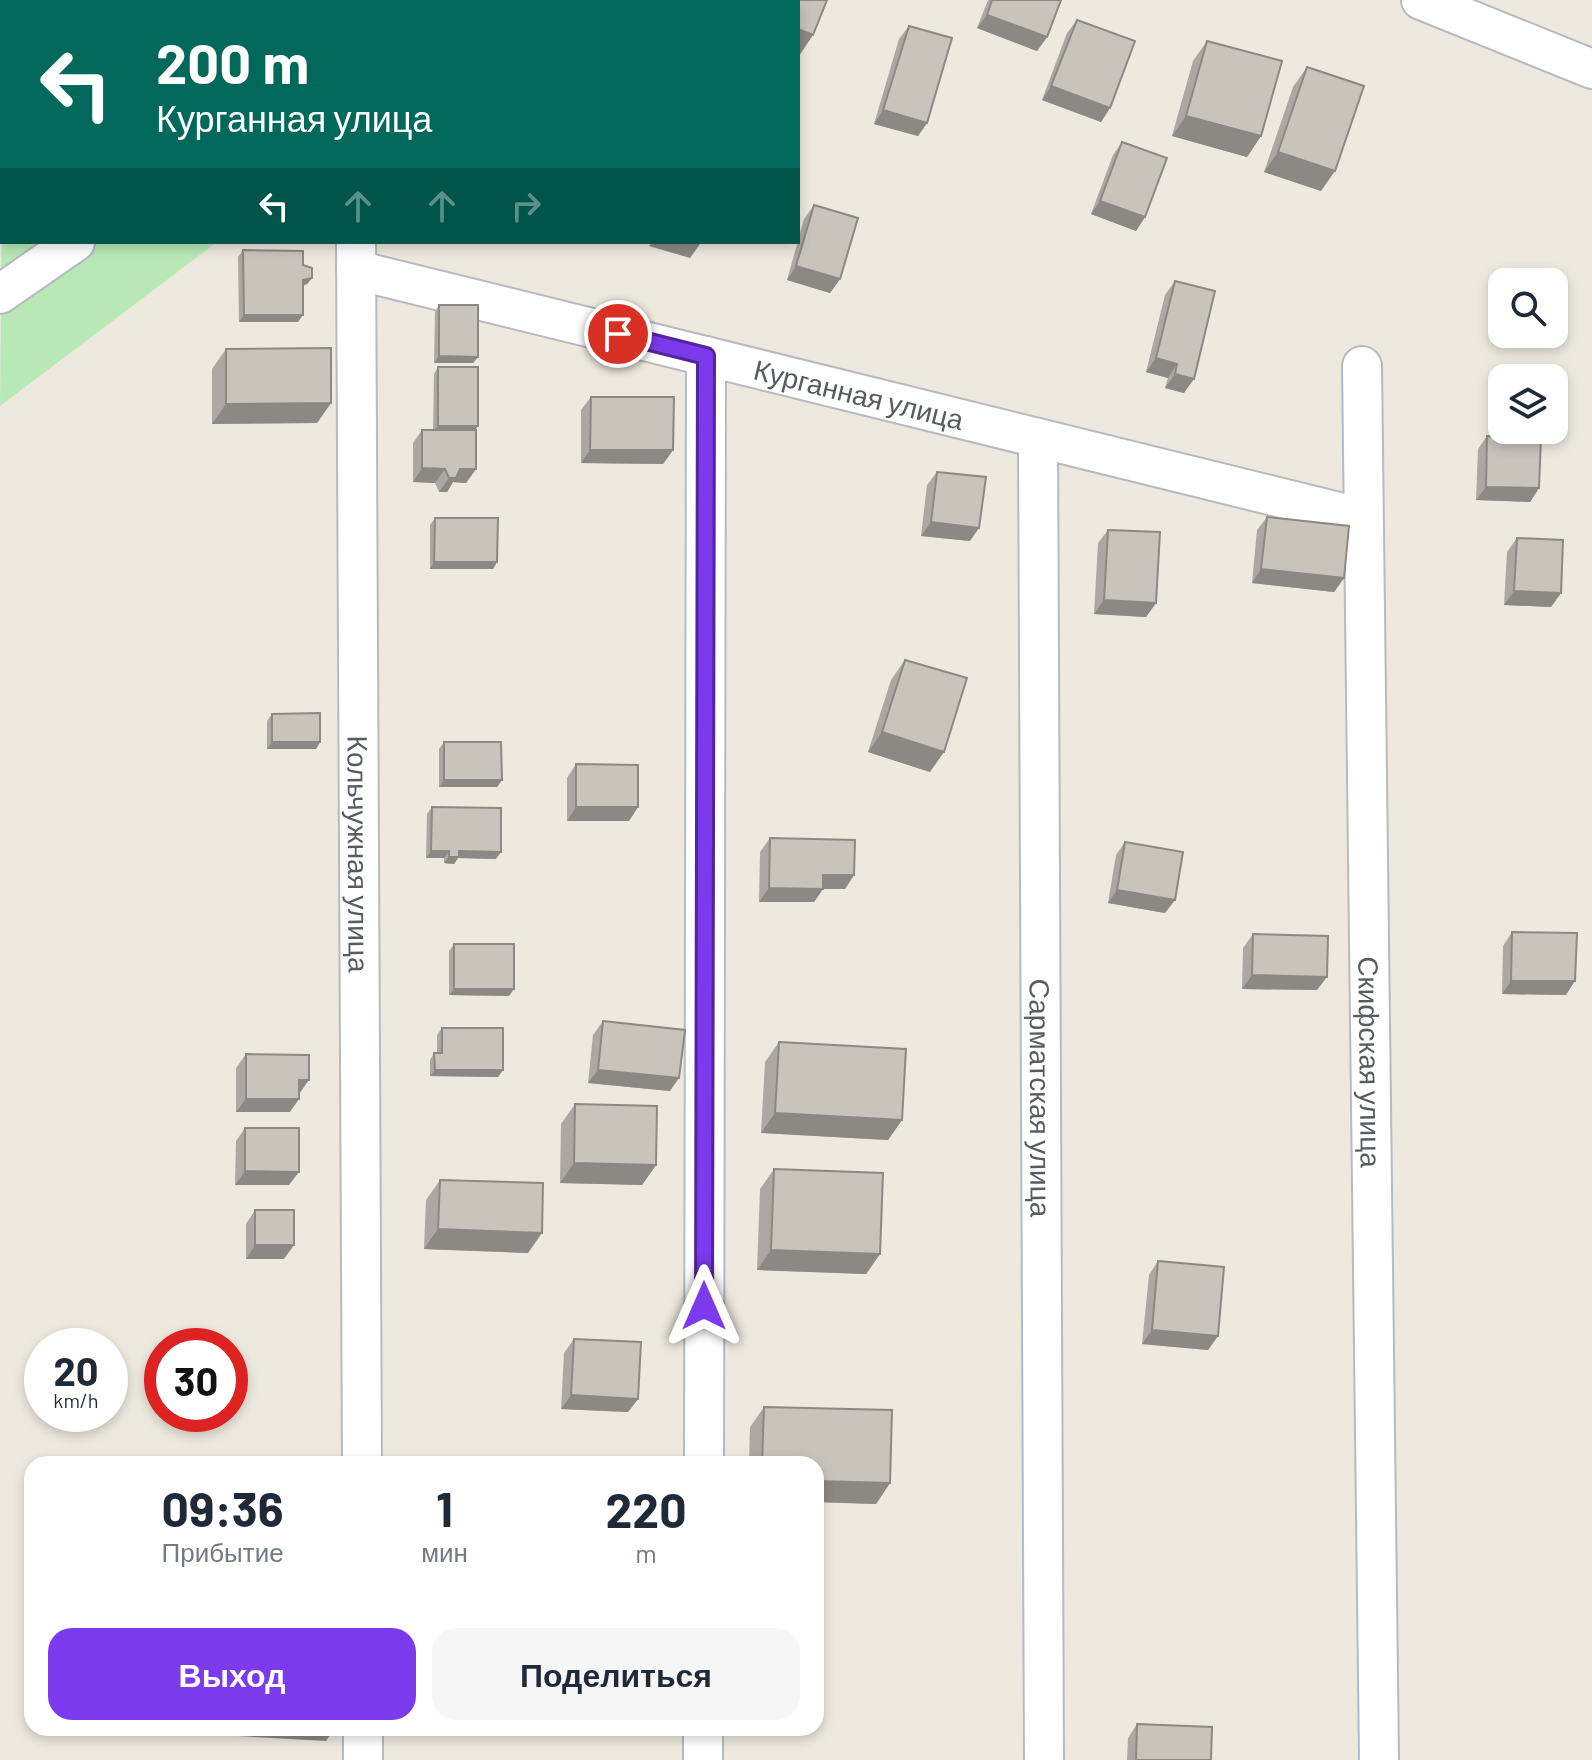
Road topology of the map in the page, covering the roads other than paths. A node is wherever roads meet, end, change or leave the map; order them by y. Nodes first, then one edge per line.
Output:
1 (1421, 0) edge
2 (1592, 69) edge
3 (72, 244) edge
4 (356, 256) edge
5 (0, 294) edge
6 (706, 356) junction
7 (1362, 366) dead end
8 (1038, 438) junction
9 (1363, 518) junction
10 (362, 1456) edge
11 (704, 1456) edge
12 (363, 1736) edge
13 (703, 1736) edge
14 (363, 1760) edge
15 (703, 1760) edge
16 (1044, 1760) edge
17 (1379, 1760) edge

1 - 2 street
3 - 5 street
4 - 6 street, Курганная улица
4 - 10 street, Кольчужная улица
6 - 8 street, Курганная улица
6 - 11 street
7 - 9 street, Скифская улица
8 - 9 street, Курганная улица
8 - 16 street, Сарматская улица
9 - 17 street, Скифская улица
12 - 14 street
13 - 15 street

